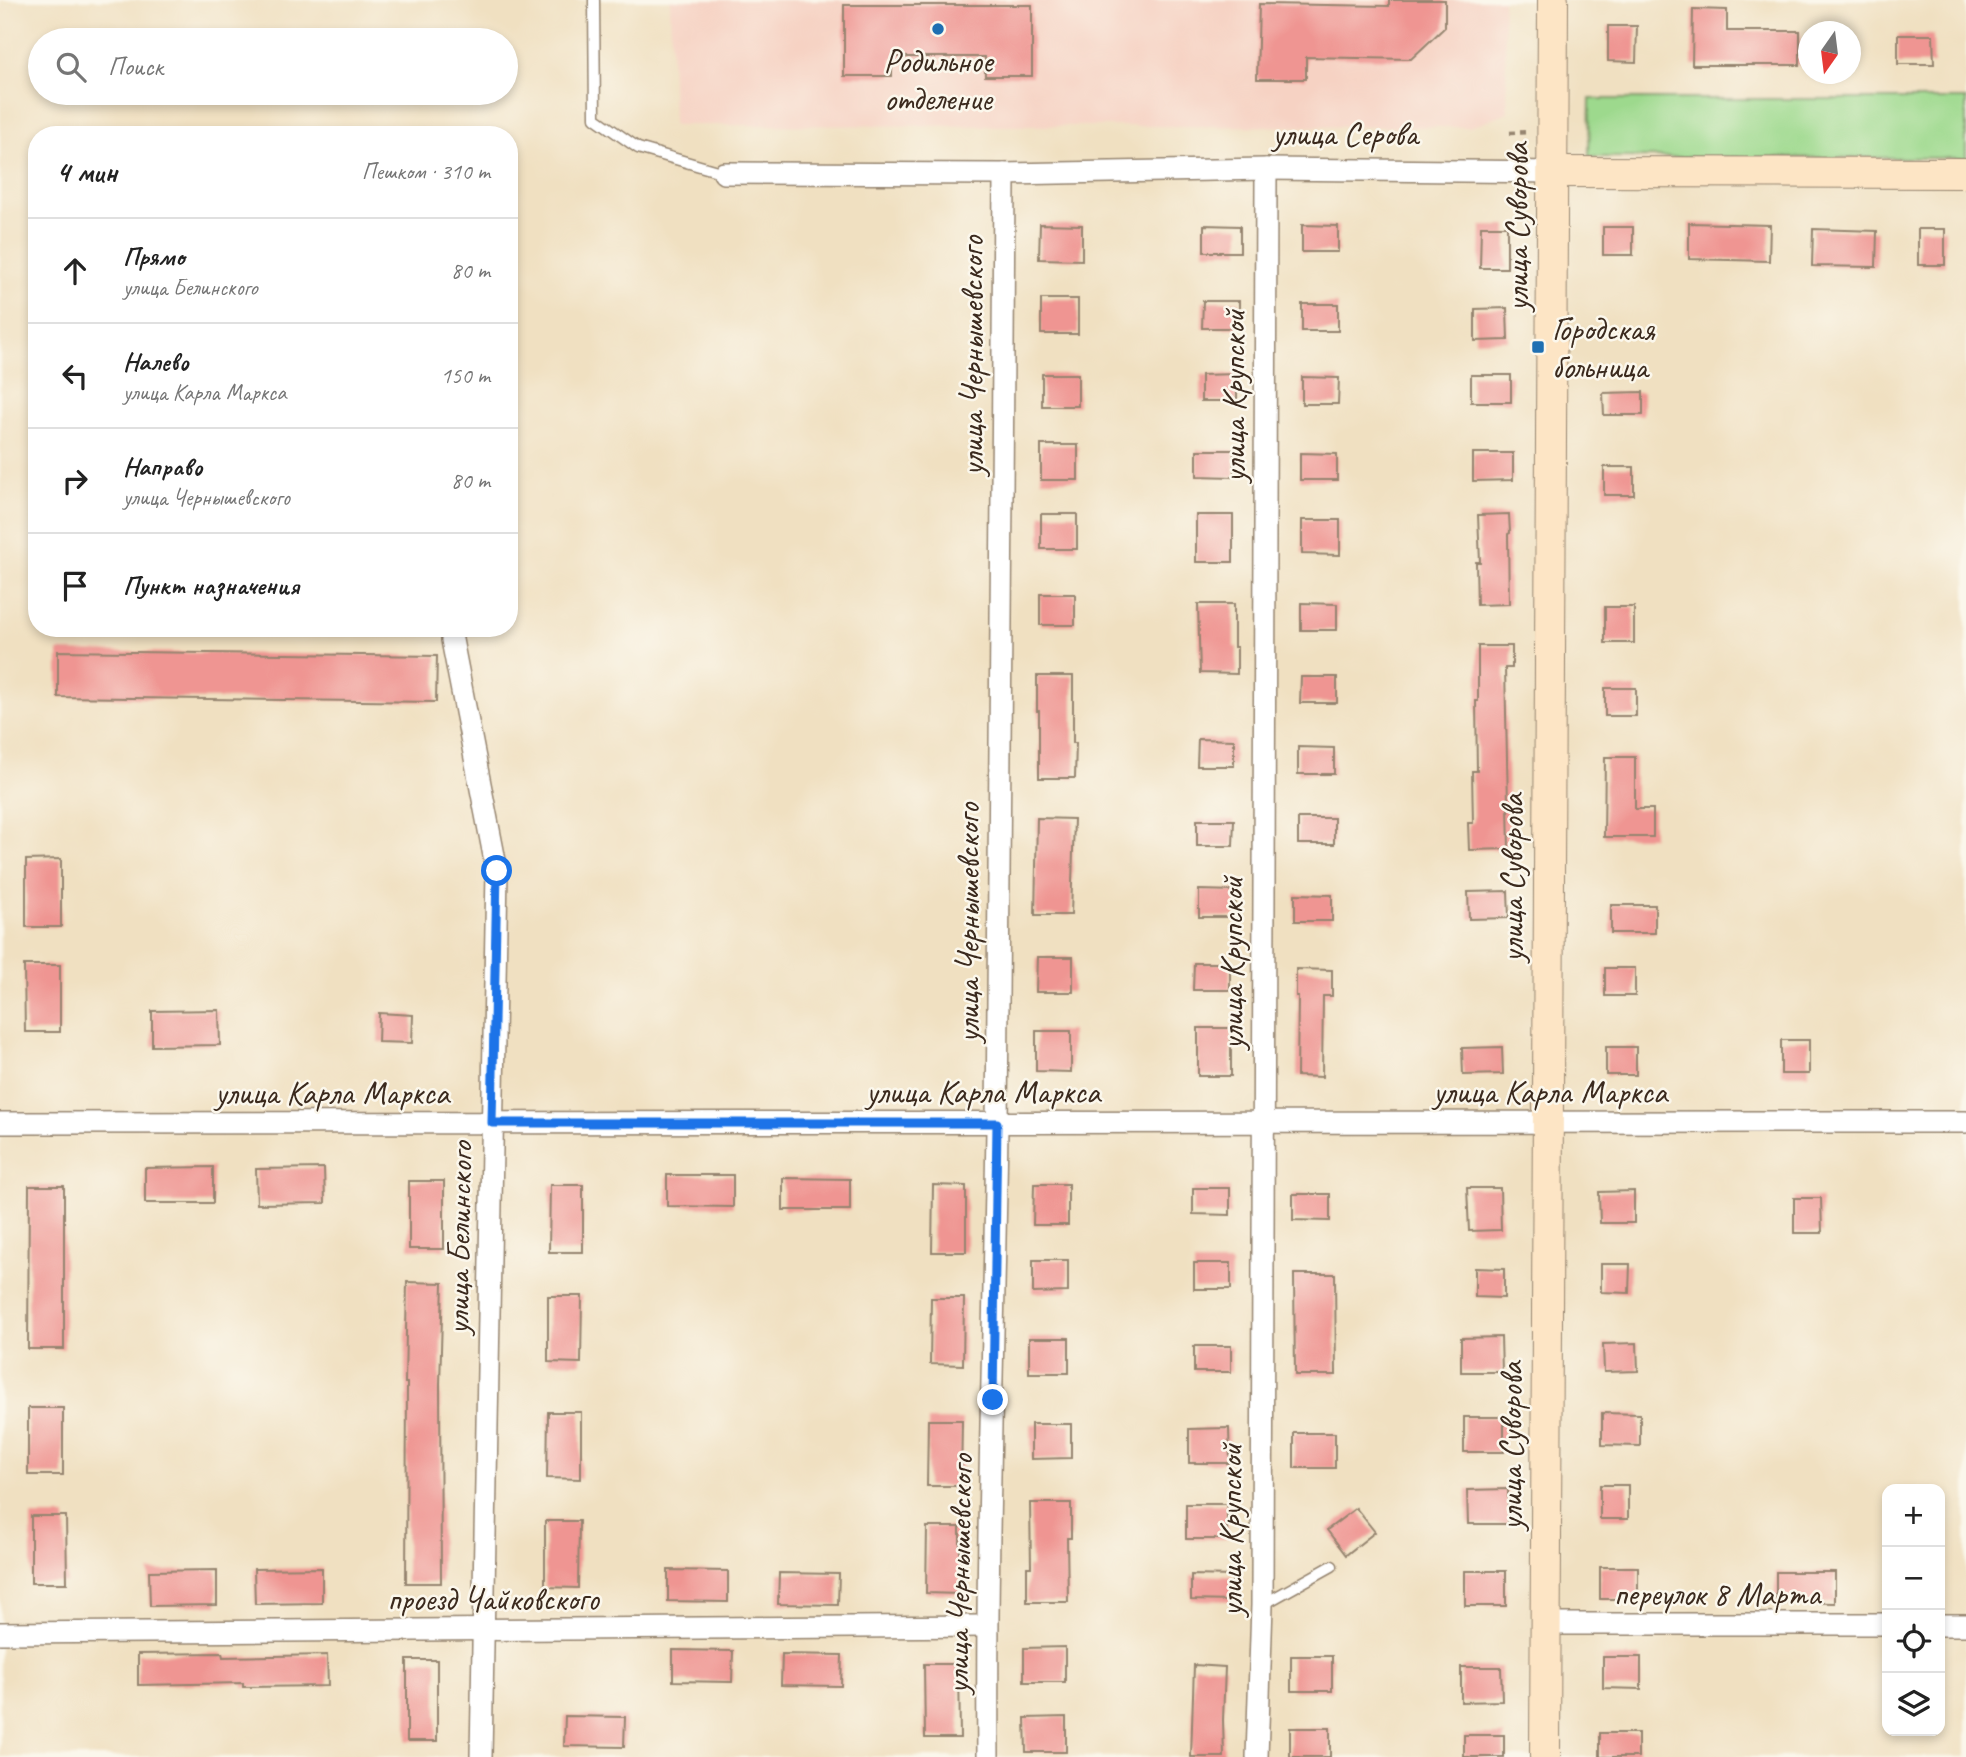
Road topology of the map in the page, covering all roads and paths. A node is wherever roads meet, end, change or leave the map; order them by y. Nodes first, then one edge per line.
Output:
1 (594, 0) edge
2 (1553, 0) edge
3 (1536, 132) dead end
4 (1510, 133) dead end
5 (1266, 169) junction
6 (1553, 172) junction
7 (724, 173) joint
8 (1966, 173) edge
9 (1004, 174) junction
10 (452, 640) dead end
11 (1546, 1122) junction
12 (1966, 1122) edge
13 (492, 1123) junction
14 (997, 1123) junction
15 (1261, 1123) junction
16 (0, 1124) edge
17 (1332, 1566) dead end
18 (1262, 1605) junction
19 (1547, 1624) junction
20 (1882, 1625) edge
21 (1945, 1625) edge
22 (1966, 1625) edge
23 (987, 1626) junction
24 (484, 1630) junction
25 (0, 1633) edge
26 (481, 1757) edge
27 (988, 1757) edge
28 (1257, 1757) edge
29 (1545, 1757) edge

1 - 7 lane
2 - 6 street, улица Суворова
3 - 4 path
5 - 6 street, улица Серова
5 - 9 street, улица Серова
5 - 15 street, улица Крупской
6 - 8 street, улица Серова
6 - 11 street, улица Суворова
7 - 9 street, улица Серова
9 - 14 street, улица Чернышевского
10 - 13 street, улица Белинского
11 - 12 street, улица Карла Маркса
11 - 15 street, улица Карла Маркса
11 - 19 street, улица Суворова
13 - 14 street, улица Карла Маркса
13 - 16 street, улица Карла Маркса
13 - 24 street, улица Белинского
14 - 15 street, улица Карла Маркса
14 - 23 street, улица Чернышевского
15 - 18 street, улица Крупской
17 - 18 lane
18 - 28 street, улица Крупской
19 - 20 street, переулок 8 Марта
19 - 29 street, улица Суворова
21 - 22 street
23 - 24 street, проезд Чайковского
23 - 27 street, улица Чернышевского
24 - 25 street, проезд Чайковского
24 - 26 street, улица Белинского

